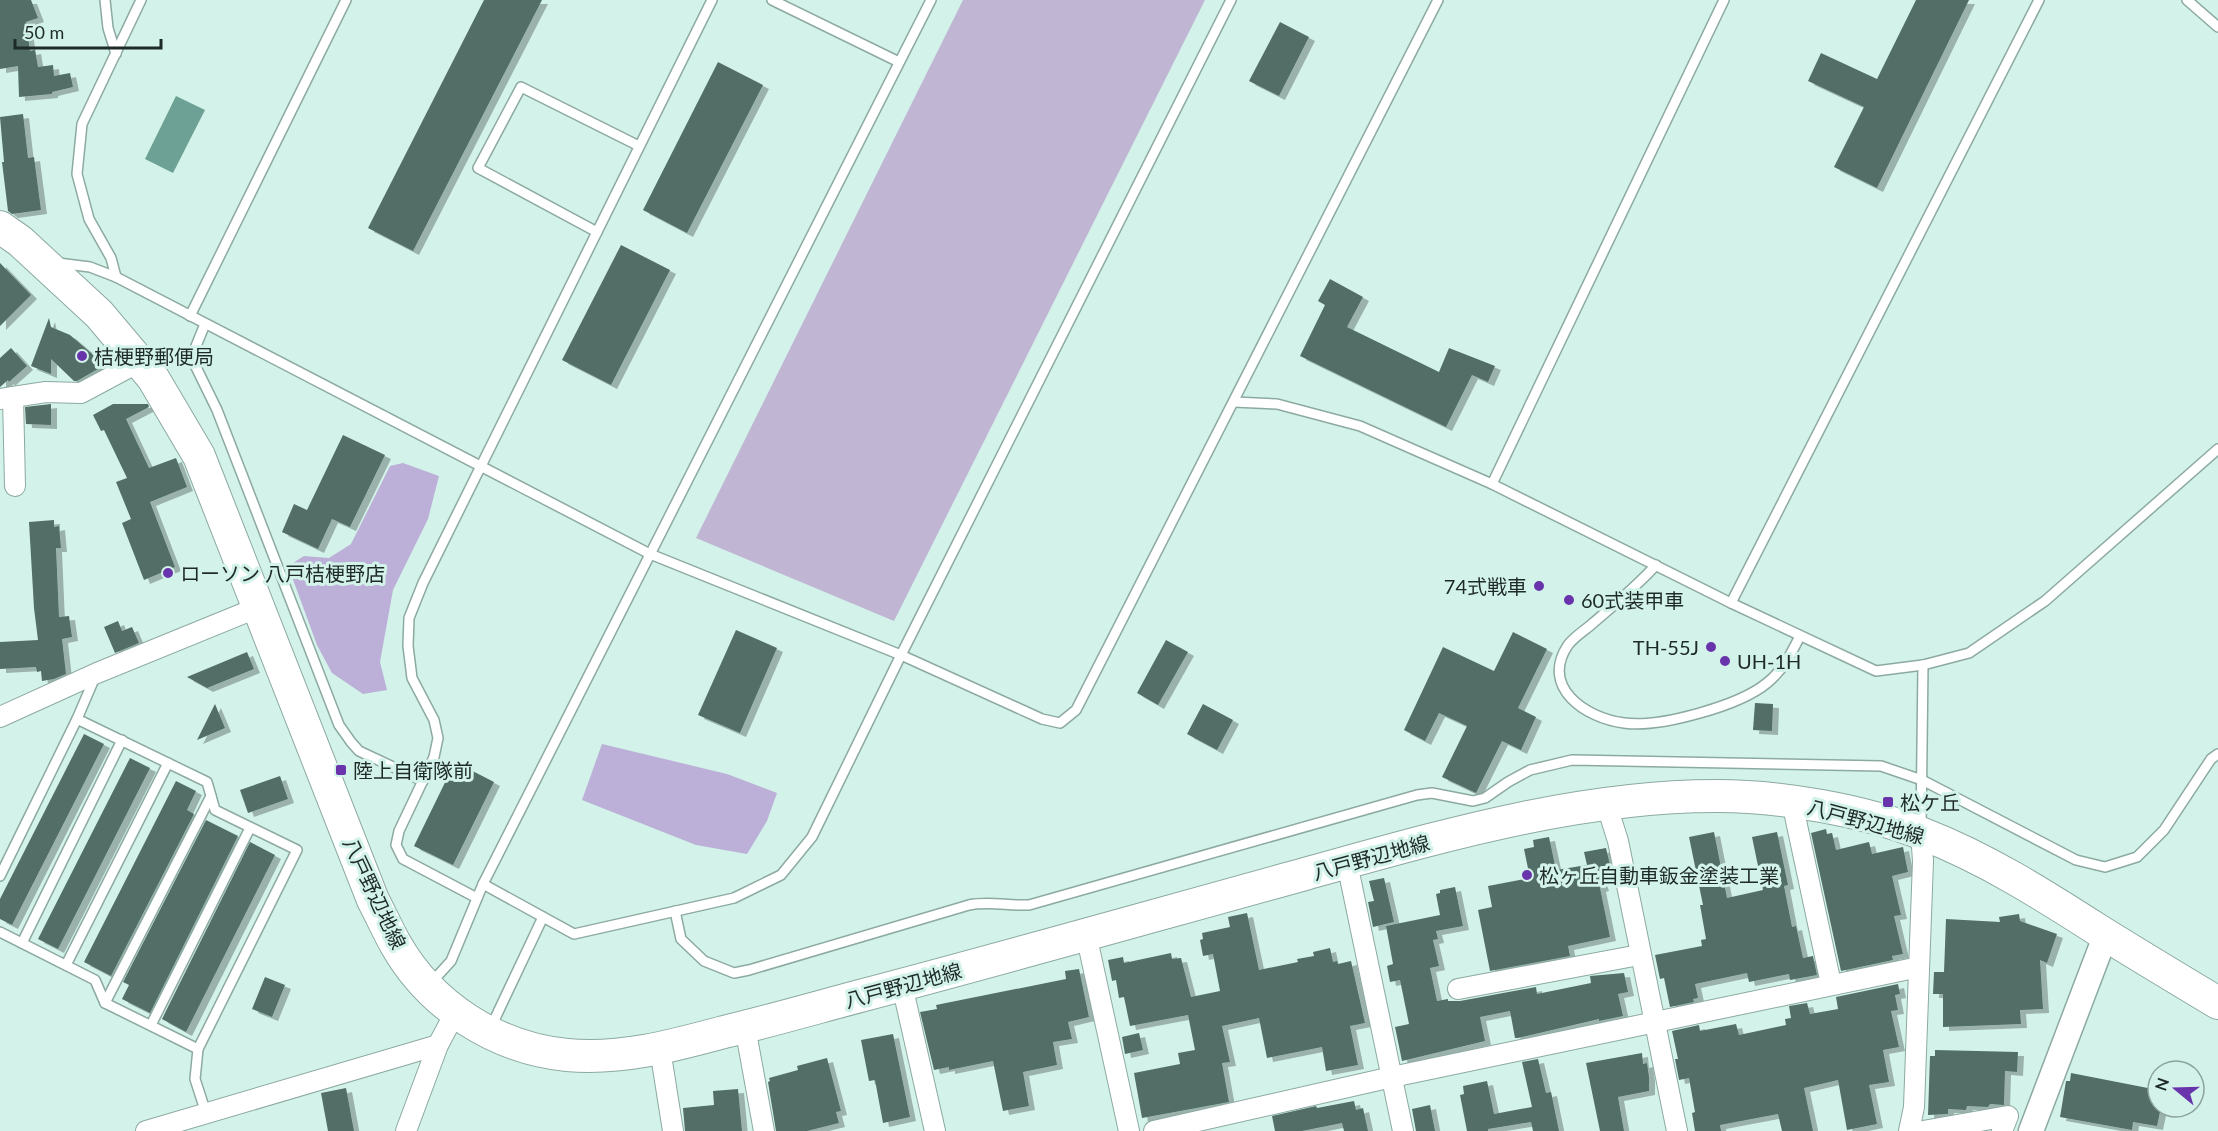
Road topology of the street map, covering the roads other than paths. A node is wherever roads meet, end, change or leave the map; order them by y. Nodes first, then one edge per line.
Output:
1 (105, 0) edge
2 (141, 0) edge
3 (346, 0) edge
4 (712, 0) edge
5 (772, 0) edge
6 (931, 0) edge
7 (1231, 0) edge
8 (1438, 0) edge
9 (1724, 0) edge
10 (2039, 0) edge
11 (2187, 0) edge
12 (2218, 27) edge
13 (116, 54) junction
14 (899, 62) junction
15 (639, 146) junction
16 (0, 227) edge
17 (597, 232) junction
18 (44, 262) junction
19 (116, 278) junction
20 (190, 316) junction
21 (205, 324) junction
22 (140, 362) junction
23 (6, 398) edge
24 (1234, 402) junction
25 (2218, 449) edge
26 (481, 465) junction
27 (1492, 484) junction
28 (15, 486) dead end
29 (650, 554) junction
30 (1656, 566) junction
31 (1731, 603) junction
32 (259, 607) junction
33 (1800, 636) junction
34 (902, 655) junction
35 (1923, 665) junction
36 (97, 673) junction
37 (0, 717) edge
38 (76, 719) junction
39 (122, 740) junction
40 (2218, 754) edge
41 (168, 763) junction
42 (1922, 780) junction
43 (423, 781) junction
44 (211, 796) junction
45 (1792, 802) junction
46 (1606, 803) junction
47 (250, 828) junction
48 (1921, 833) junction
49 (1347, 863) junction
50 (0, 876) edge
51 (483, 884) junction
52 (477, 898) junction
53 (675, 911) junction
54 (543, 917) junction
55 (0, 932) edge
56 (1086, 934) junction
57 (2106, 934) junction
58 (22, 943) junction
59 (1639, 955) junction
60 (66, 965) junction
61 (1919, 967) junction
62 (1831, 984) junction
63 (902, 985) junction
64 (427, 986) junction
65 (1458, 989) dead end
66 (105, 1003) junction
67 (2218, 1003) edge
68 (455, 1013) junction
69 (1654, 1021) junction
70 (151, 1025) junction
71 (745, 1027) junction
72 (489, 1032) junction
73 (438, 1045) junction
74 (198, 1049) junction
75 (660, 1049) junction
76 (1392, 1077) junction
77 (206, 1113) junction
78 (146, 1131) edge
79 (406, 1131) edge
80 (673, 1131) edge
81 (764, 1131) edge
82 (935, 1131) edge
83 (1129, 1131) edge
84 (1154, 1131) edge
85 (1403, 1131) edge
86 (1677, 1131) edge
87 (1909, 1131) edge
88 (1923, 1131) edge
89 (2002, 1131) edge
90 (2031, 1131) edge

1 - 13 lane
2 - 13 lane
3 - 20 lane
4 - 15 lane
5 - 14 lane
6 - 14 lane
7 - 34 lane
8 - 24 lane
9 - 27 lane
10 - 31 lane
11 - 12 lane
13 - 19 lane
14 - 29 lane
15 - 17 lane
15 - 17 lane
16 - 18 main road, 八戸野辺地線
17 - 26 lane
18 - 19 lane
18 - 22 main road, 八戸野辺地線
19 - 20 lane
20 - 21 lane
21 - 26 lane
21 - 43 lane
22 - 23 street
22 - 32 main road, 八戸野辺地線
23 - 28 street
24 - 27 lane
24 - 34 lane
25 - 35 lane
26 - 29 lane
26 - 43 lane
27 - 30 lane
29 - 34 lane
29 - 51 lane
30 - 31 lane
30 - 33 lane
31 - 33 lane
32 - 36 street
32 - 64 main road, 八戸野辺地線
33 - 35 lane
34 - 53 lane
35 - 42 lane
36 - 37 street
36 - 38 lane
38 - 39 lane
38 - 50 lane
39 - 41 lane
39 - 58 lane
40 - 42 lane
41 - 44 lane
41 - 60 lane
42 - 48 lane
42 - 53 lane
43 - 52 lane
44 - 47 lane
44 - 66 lane
45 - 46 main road, 八戸野辺地線
45 - 48 main road, 八戸野辺地線
45 - 62 street
46 - 49 main road, 八戸野辺地線
46 - 59 street
47 - 70 lane
47 - 74 lane
48 - 57 main road, 八戸野辺地線
48 - 61 street
49 - 56 main road, 八戸野辺地線
49 - 76 street
51 - 52 lane
51 - 54 lane
52 - 64 lane
53 - 54 lane
54 - 72 lane
55 - 58 lane
56 - 63 main road, 八戸野辺地線
56 - 83 street
57 - 67 main road, 八戸野辺地線
57 - 90 street
58 - 60 lane
59 - 65 street
59 - 69 street
60 - 66 lane
61 - 62 street
61 - 87 street
62 - 69 street
63 - 71 main road, 八戸野辺地線
63 - 82 street
64 - 68 main road, 八戸野辺地線
66 - 70 lane
68 - 72 main road, 八戸野辺地線
68 - 73 street
69 - 76 street
69 - 86 street
70 - 74 lane
71 - 75 main road, 八戸野辺地線
71 - 81 street
72 - 75 main road, 八戸野辺地線
73 - 77 street
73 - 79 street
74 - 77 lane
75 - 80 street
76 - 84 street
76 - 85 street
77 - 78 street
88 - 89 street

